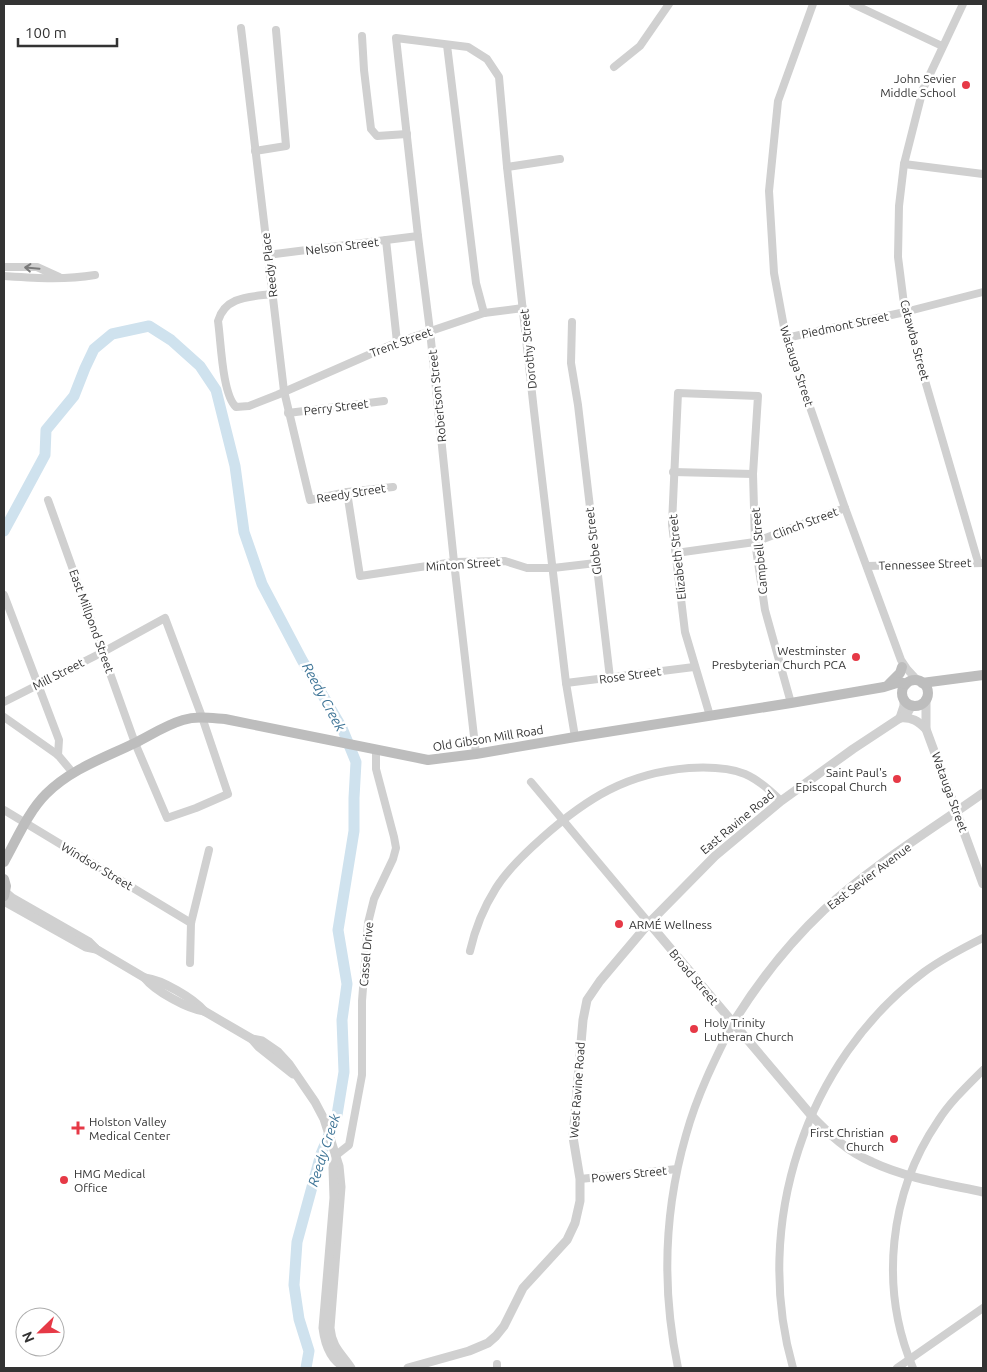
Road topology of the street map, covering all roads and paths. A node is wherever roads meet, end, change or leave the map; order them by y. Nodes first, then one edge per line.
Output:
1 (669, 4) edge
2 (813, 4) edge
3 (853, 4) edge
4 (963, 4) edge
5 (241, 28) dead end
6 (276, 30) dead end
7 (362, 36) dead end
8 (396, 38) joint
9 (448, 45) junction
10 (942, 46) junction
11 (614, 67) dead end
12 (407, 134) junction
13 (255, 151) junction
14 (560, 160) dead end
15 (904, 164) junction
16 (506, 167) junction
17 (983, 174) edge
18 (418, 236) junction
19 (386, 240) junction
20 (267, 255) junction
21 (4, 267) edge
22 (95, 275) dead end
23 (4, 276) edge
24 (59, 277) junction
25 (983, 292) edge
26 (272, 294) junction
27 (523, 308) junction
28 (484, 312) junction
29 (905, 312) junction
30 (572, 322) dead end
31 (430, 331) junction
32 (786, 338) junction
33 (397, 342) junction
34 (284, 391) junction
35 (678, 393) joint
36 (384, 401) dead end
37 (288, 413) junction
38 (674, 472) junction
39 (754, 474) junction
40 (393, 487) dead end
41 (347, 492) junction
42 (48, 500) dead end
43 (310, 500) joint
44 (845, 508) junction
45 (755, 542) junction
46 (676, 553) junction
47 (454, 562) junction
48 (980, 562) edge
49 (596, 563) junction
50 (867, 566) junction
51 (553, 568) junction
52 (4, 595) edge
53 (103, 652) junction
54 (901, 663) junction
55 (694, 666) junction
56 (983, 675) edge
57 (610, 678) junction
58 (945, 680) junction
59 (920, 682) junction
60 (566, 683) junction
61 (38, 684) junction
62 (884, 687) junction
63 (907, 695) junction
64 (926, 697) junction
65 (4, 702) edge
66 (791, 703) junction
67 (710, 716) junction
68 (4, 717) edge
69 (202, 717) junction
70 (900, 718) junction
71 (926, 729) junction
72 (575, 737) junction
73 (135, 743) junction
74 (371, 750) junction
75 (476, 754) junction
76 (58, 755) junction
77 (73, 773) junction
78 (531, 782) dead end
79 (983, 793) edge
80 (781, 801) junction
81 (4, 810) edge
82 (957, 812) junction
83 (562, 820) junction
84 (26, 823) junction
85 (209, 850) dead end
86 (4, 862) edge
87 (4, 879) edge
88 (983, 884) edge
89 (4, 896) edge
90 (191, 923) junction
91 (649, 923) junction
92 (983, 938) edge
93 (470, 951) dead end
94 (190, 964) dead end
95 (733, 1023) junction
96 (983, 1070) edge
97 (811, 1116) junction
98 (334, 1153) junction
99 (677, 1169) junction
100 (909, 1175) junction
101 (580, 1178) junction
102 (983, 1192) edge
103 (983, 1308) edge
104 (909, 1360) junction
105 (346, 1368) edge
106 (351, 1368) edge
107 (408, 1368) edge
108 (678, 1368) edge
109 (793, 1368) edge
110 (897, 1368) edge
111 (913, 1368) edge

1 - 11 street
2 - 32 street, Watauga Street
3 - 10 street
4 - 10 street, Catawba Street
5 - 13 street, Reedy Place
6 - 13 street
7 - 12 street
8 - 9 street, Dorothy Street
8 - 12 street, Robertson Street
9 - 16 street, Dorothy Street
9 - 28 street
10 - 15 street, Catawba Street
12 - 18 street, Robertson Street
13 - 20 street, Reedy Place
14 - 16 street
15 - 17 street
15 - 29 street, Catawba Street
16 - 27 street, Dorothy Street
18 - 19 street, Nelson Street
18 - 31 street, Robertson Street
19 - 20 street, Nelson Street
19 - 33 street
20 - 26 street, Reedy Place
24 -> 21 street
22 - 24 street
23 - 24 street
25 - 29 street, Piedmont Street
26 - 34 street, Reedy Place
26 - 34 street, Trent Street
27 - 28 street, Trent Street
27 - 51 street, Dorothy Street
28 - 31 street, Trent Street
29 - 32 street, Piedmont Street
29 - 48 street, Catawba Street
30 - 49 street, Globe Street
31 - 33 street, Trent Street
31 - 47 street, Robertson Street
32 - 44 street, Watauga Street
33 - 34 street, Trent Street
34 - 37 street, Reedy Place
35 - 38 street, Elizabeth Street
35 - 39 street, Campbell Street
36 - 37 street, Perry Street
37 - 43 street, Reedy Place
38 - 39 street
38 - 46 street, Elizabeth Street
39 - 45 street, Campbell Street
40 - 41 street, Reedy Street
41 - 43 street, Reedy Street
41 - 47 street, Minton Street
42 - 53 street, East Millpond Street
44 - 45 street, Clinch Street
44 - 50 street, Watauga Street
45 - 46 street, Clinch Street
45 - 66 street, Campbell Street
46 - 55 street, Elizabeth Street
47 - 51 street, Minton Street
47 - 75 street, Robertson Street
48 - 50 street, Tennessee Street
49 - 51 street, Minton Street
49 - 57 street, Globe Street
50 - 54 street, Watauga Street
51 - 60 street, Dorothy Street
52 - 61 street
53 - 61 street, Mill Street
53 - 69 street, Mill Street
53 - 73 street, East Millpond Street
54 - 59 street, Watauga Street
54 - 62 main road
54 - 63 street, Watauga Street
55 - 57 street, Rose Street
55 - 67 street, Elizabeth Street
56 - 58 main road
57 - 60 street, Rose Street
58 - 59 main road
58 - 64 main road
59 - 63 main road, Old Gibson Mill Road
59 - 64 main road
60 - 72 street, Dorothy Street
61 - 65 street, Mill Street
61 - 76 street
62 - 63 main road, Old Gibson Mill Road
62 - 66 main road, Old Gibson Mill Road
63 - 64 main road
63 - 70 street
63 - 71 street
64 - 71 street, Watauga Street
66 - 67 main road, Old Gibson Mill Road
67 - 72 main road, Old Gibson Mill Road
68 - 76 street
69 - 73 main road, Old Gibson Mill Road
69 - 73 street, East Millpond Street
69 - 74 main road, Old Gibson Mill Road
70 - 71 street
70 - 80 street, East Ravine Road
71 - 82 street, Watauga Street
72 - 75 main road, Old Gibson Mill Road
73 - 77 main road, Old Gibson Mill Road
74 - 75 main road, Old Gibson Mill Road
74 - 98 street, Cassel Drive
76 - 77 street
77 - 84 main road, Old Gibson Mill Road
78 - 83 street, Broad Street
79 - 82 street, East Sevier Avenue
80 - 83 street
80 - 91 street, East Ravine Road
81 - 84 street, Windsor Street
82 - 88 street, Watauga Street
82 - 95 street, East Sevier Avenue
83 - 91 street, Broad Street
83 - 93 street
84 - 86 main road, Old Gibson Mill Road
84 - 90 street, Windsor Street
85 - 90 street
87 - 89 main road
89 - 98 street
90 - 94 street
91 - 95 street, Broad Street
91 - 101 street, West Ravine Road
92 - 97 street
95 - 97 street, Broad Street
95 - 99 street
96 - 100 street
97 - 100 street, Broad Street
97 - 109 street
98 - 105 street
98 - 106 street
99 - 101 street, Powers Street
99 - 108 street
100 - 102 street, Broad Street
100 - 104 street
101 - 107 street, West Ravine Road
103 - 104 street
104 - 110 street
104 - 111 street

